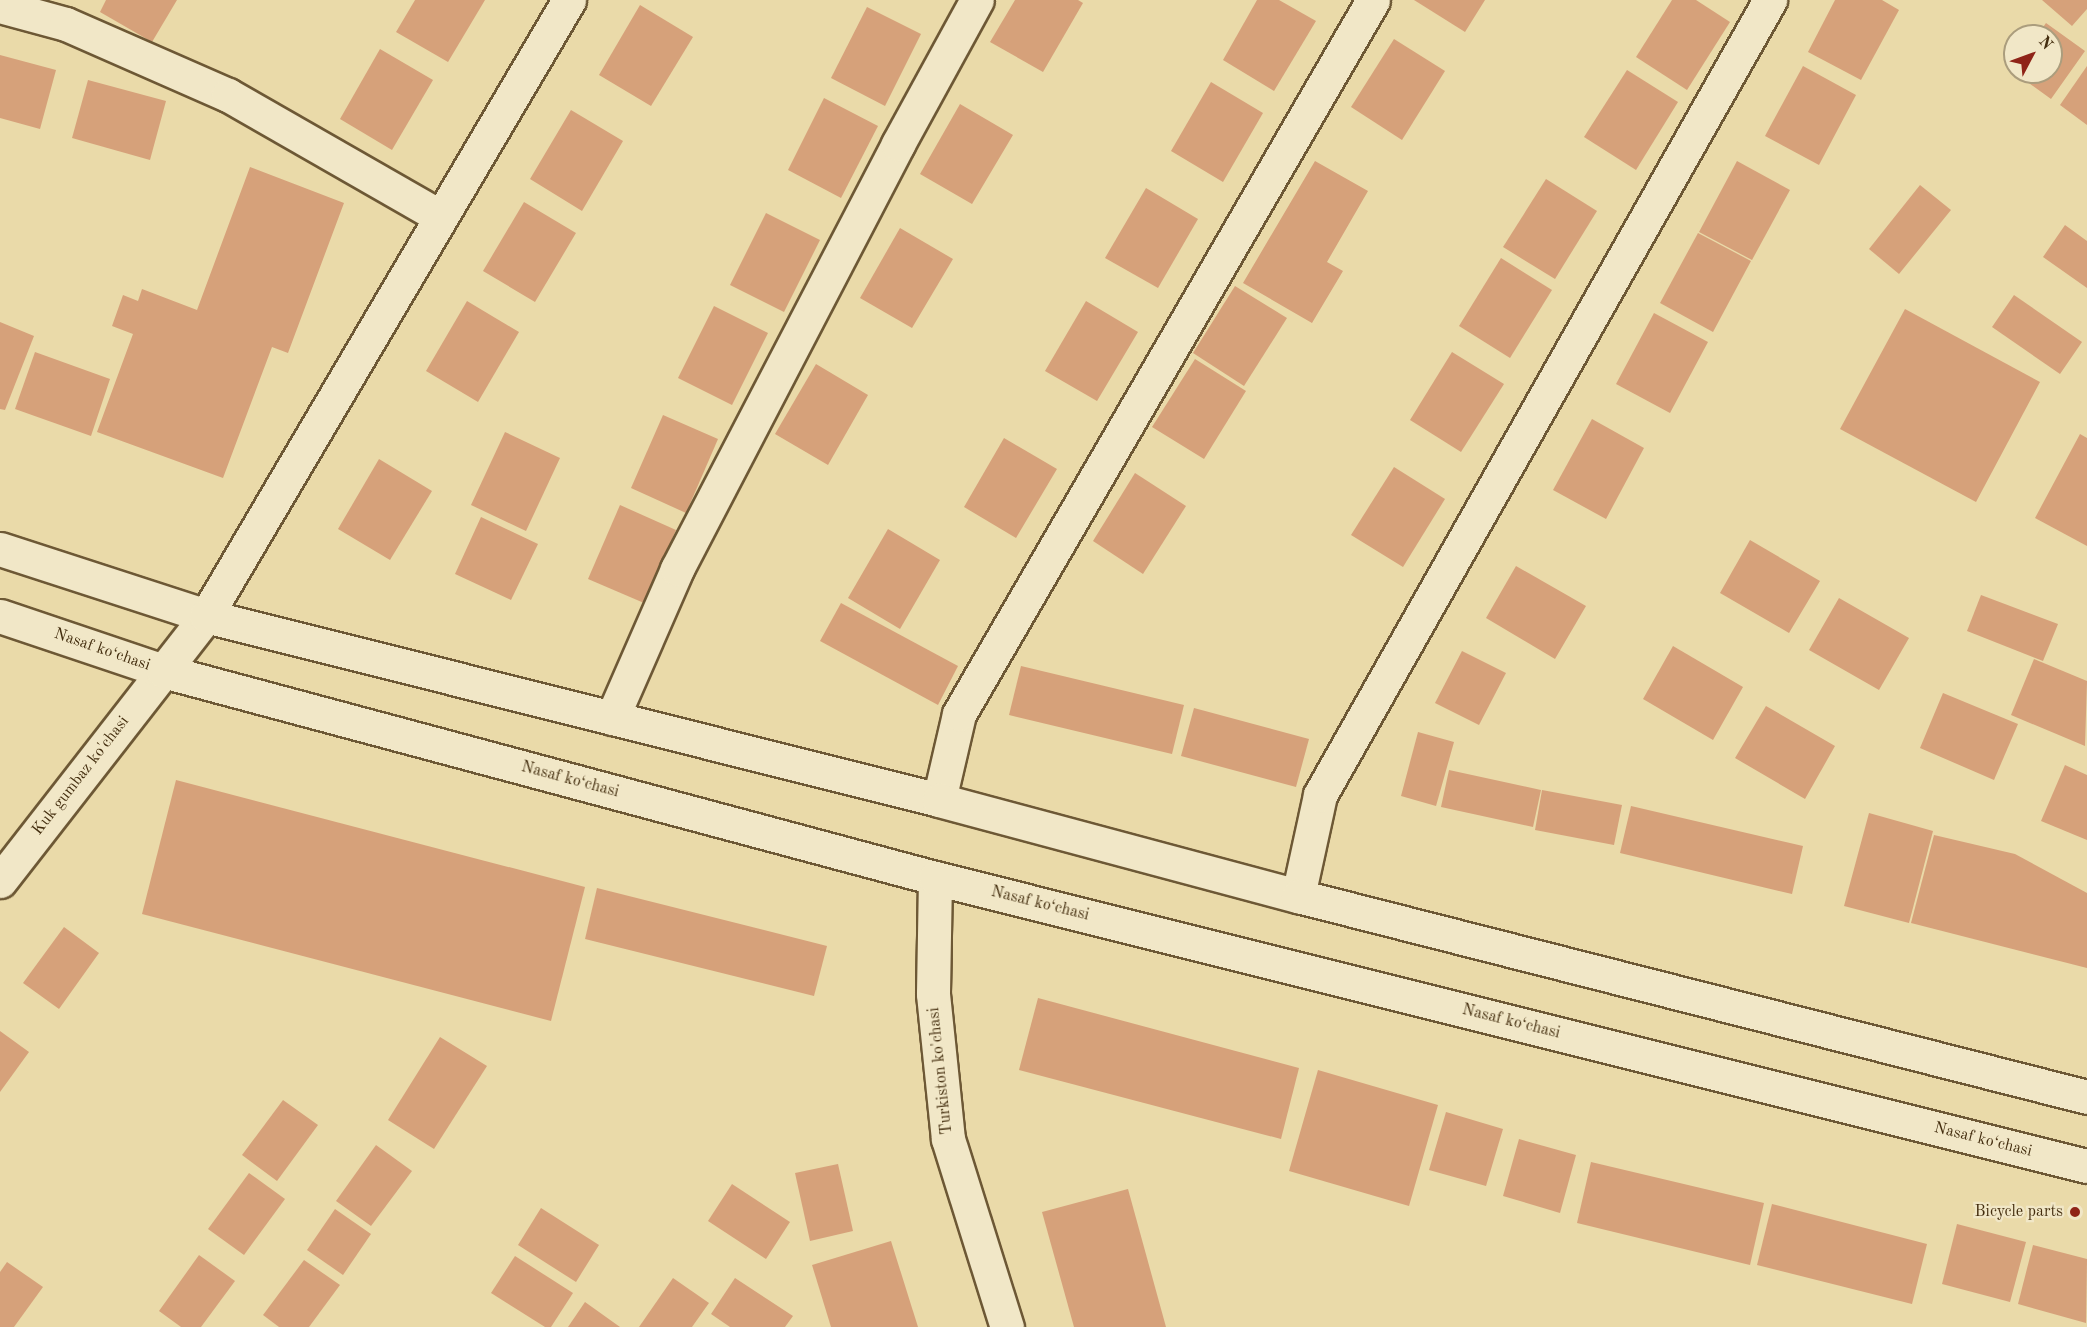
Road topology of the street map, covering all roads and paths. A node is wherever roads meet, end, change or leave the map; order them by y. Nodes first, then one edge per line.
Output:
1 (568, 0) edge
2 (977, 0) edge
3 (1373, 0) edge
4 (1770, 0) edge
5 (0, 6) edge
6 (72, 12) edge
7 (439, 216) junction
8 (0, 549) edge
9 (0, 616) edge
10 (206, 616) junction
11 (163, 671) junction
12 (612, 718) junction
13 (939, 800) junction
14 (935, 878) junction
15 (0, 881) edge
16 (1298, 896) junction
17 (2087, 1096) edge
18 (2087, 1166) edge
19 (1007, 1327) edge

1 - 7 street, Kuk gumbaz ko'chasi
2 - 12 street
3 - 13 street
4 - 16 street
5 - 6 street
6 - 7 street
7 - 10 street, Kuk gumbaz ko'chasi
8 - 10 street
9 - 11 street, Nasaf ko‘chasi
10 - 11 street, Kuk gumbaz ko'chasi
10 - 12 street
11 - 14 street, Nasaf ko‘chasi
11 - 15 street, Kuk gumbaz ko'chasi
12 - 13 street
13 - 16 street
14 - 18 street, Nasaf ko‘chasi
14 - 19 street, Turkiston ko'chasi
16 - 17 street

